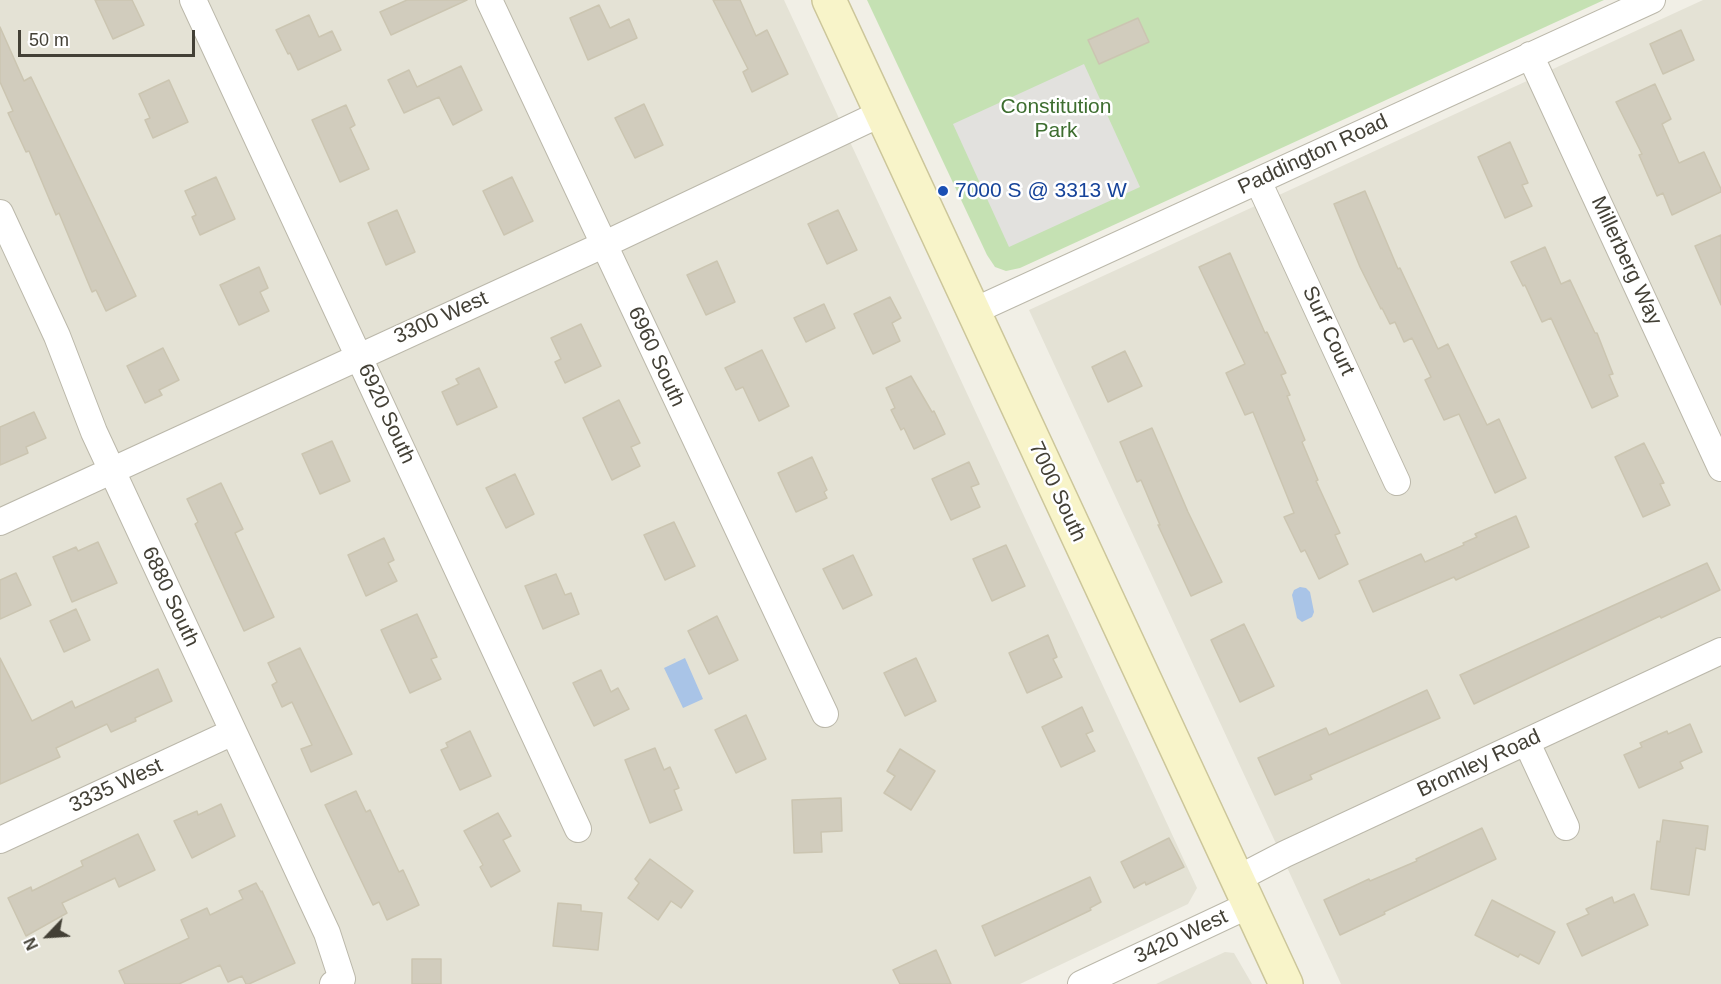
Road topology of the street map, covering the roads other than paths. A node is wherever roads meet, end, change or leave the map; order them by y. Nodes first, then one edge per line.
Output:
1 (193, 0) edge
2 (489, 0) edge
3 (830, 0) edge
4 (1652, 0) edge
5 (1530, 55) junction
6 (882, 113) junction
7 (1258, 181) junction
8 (1, 217) edge
9 (603, 244) junction
10 (974, 311) junction
11 (358, 356) junction
12 (1721, 468) edge
13 (111, 470) junction
14 (1397, 482) dead end
15 (0, 522) edge
16 (1721, 651) edge
17 (825, 714) dead end
18 (233, 732) junction
19 (1527, 743) junction
20 (1566, 827) dead end
21 (578, 829) dead end
22 (0, 840) edge
23 (1243, 892) junction
24 (337, 982) edge
25 (1081, 984) edge
26 (1286, 984) edge

1 - 11 street, 6920 South
2 - 9 street, 6960 South
3 - 6 main road, 7000 South
4 - 5 street, Paddington Road
5 - 7 street, Paddington Road
5 - 12 street, Millerberg Way
6 - 9 street, 3300 West
6 - 10 main road, 7000 South
7 - 10 street, Paddington Road
7 - 14 street, Surf Court
8 - 13 street, 6880 South
9 - 11 street, 3300 West
9 - 17 street, 6960 South
10 - 23 main road, 7000 South
11 - 13 street, 3300 West
11 - 21 street, 6920 South
13 - 15 street, 3300 West
13 - 18 street, 6880 South
16 - 19 street, Bromley Road
18 - 22 street, 3335 West
18 - 24 street, 6880 South
19 - 20 street
19 - 23 street, Bromley Road
23 - 25 street, 3420 West
23 - 26 main road, 7000 South

